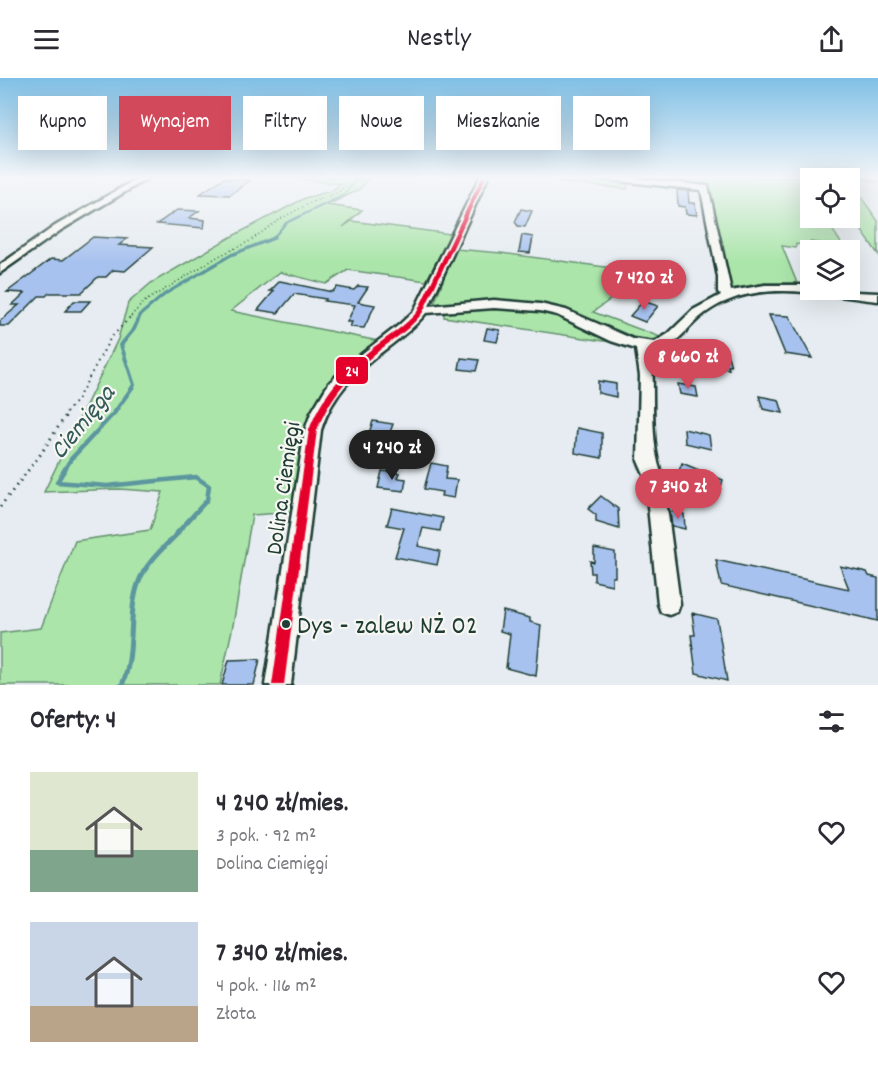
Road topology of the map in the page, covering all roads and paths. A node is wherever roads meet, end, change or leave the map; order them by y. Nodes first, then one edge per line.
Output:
1 (97, 205) edge
2 (309, 205) edge
3 (471, 205) edge
4 (709, 205) edge
5 (0, 270) edge
6 (800, 289) edge
7 (860, 295) edge
8 (730, 296) junction
9 (878, 297) edge
10 (422, 309) junction
11 (643, 346) junction
12 (0, 507) edge
13 (669, 604) dead end
14 (278, 685) edge

1 - 5 street
2 - 12 path
3 - 10 street, Dolina Ciemięgi
4 - 8 street
6 - 8 street
7 - 9 street
8 - 11 street
10 - 11 street
10 - 14 street, Dolina Ciemięgi
11 - 13 street

